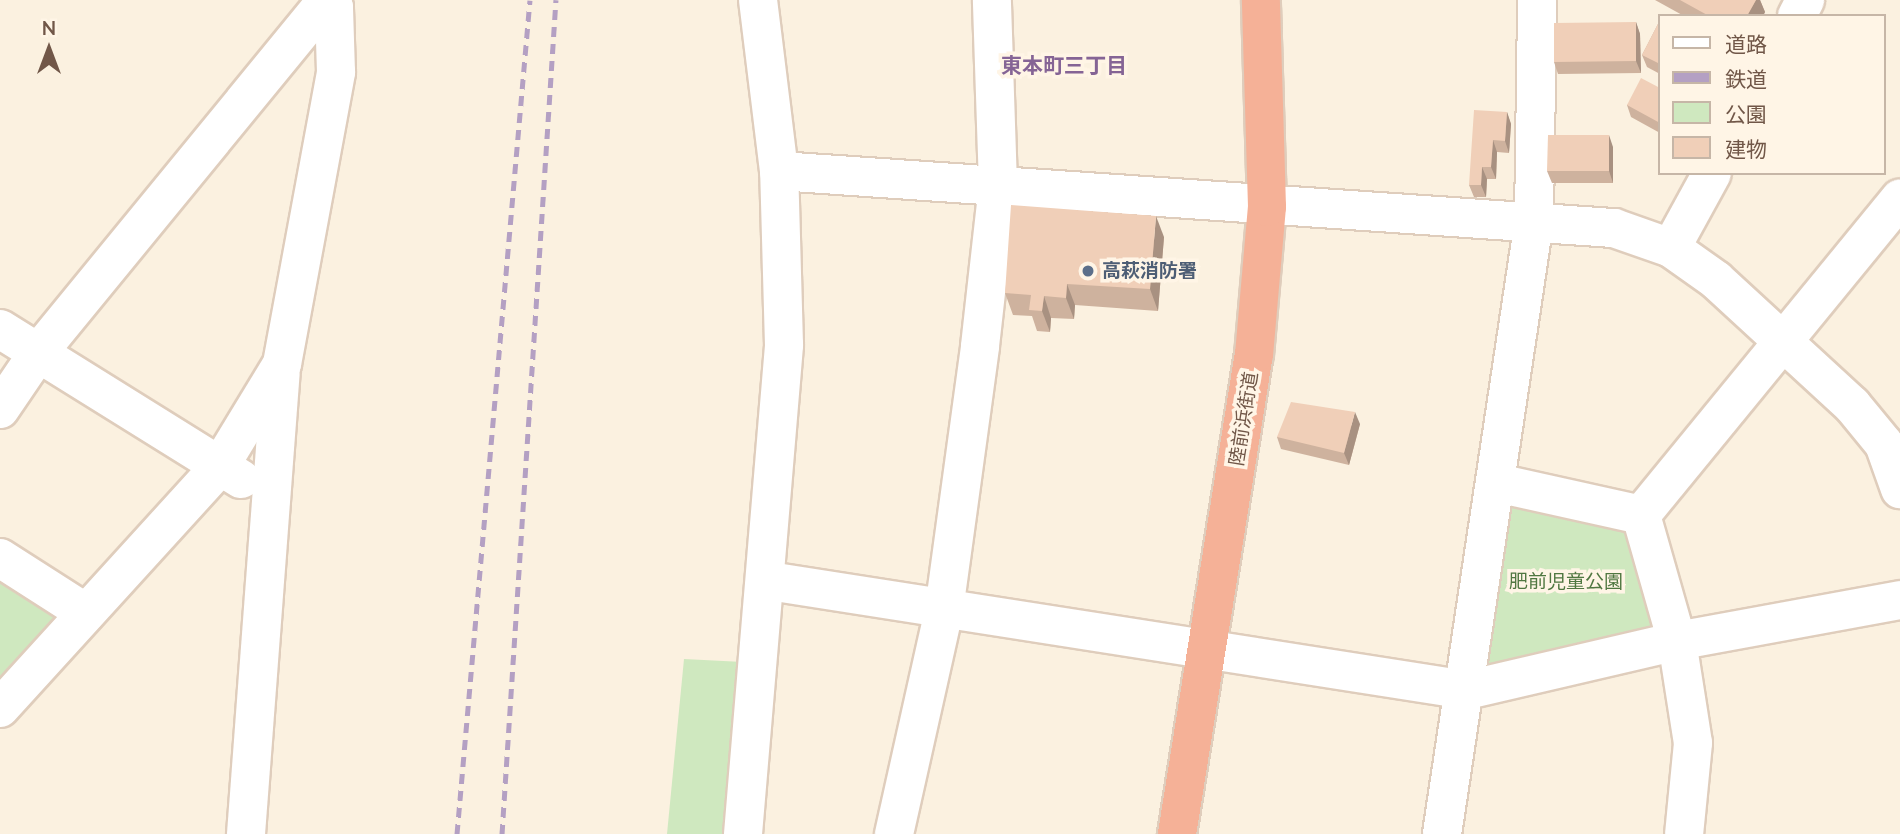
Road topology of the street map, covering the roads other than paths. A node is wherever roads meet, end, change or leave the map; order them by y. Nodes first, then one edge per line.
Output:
1 (758, 0) edge
2 (992, 0) edge
3 (1261, 0) edge
4 (1538, 0) edge
5 (326, 2) edge
6 (779, 171) junction
7 (1711, 175) edge
8 (998, 185) junction
9 (1900, 198) edge
10 (1267, 207) junction
11 (1534, 221) junction
12 (1671, 248) junction
13 (0, 329) edge
14 (1783, 341) junction
15 (38, 353) junction
16 (282, 364) junction
17 (0, 409) edge
18 (1892, 439) edge
19 (220, 466) junction
20 (1497, 483) junction
21 (1900, 489) edge
22 (270, 497) junction
23 (1641, 515) junction
24 (0, 558) edge
25 (769, 581) junction
26 (1900, 600) edge
27 (944, 610) junction
28 (86, 613) junction
29 (1677, 641) junction
30 (1208, 650) junction
31 (1467, 690) junction
32 (0, 708) edge
33 (246, 834) edge
34 (743, 834) edge
35 (894, 834) edge
36 (1177, 834) edge
37 (1442, 834) edge
38 (1684, 834) edge

1 - 6 street
2 - 8 street
3 - 10 highway, 陸前浜街道
4 - 11 street
5 - 15 street
5 - 16 street
6 - 8 street
6 - 25 street
7 - 12 street
8 - 10 street
8 - 27 street
9 - 14 street
10 - 11 street
10 - 30 highway, 陸前浜街道
11 - 12 street
11 - 20 street
12 - 14 street
13 - 15 street
14 - 18 street
14 - 23 street
15 - 17 street
15 - 19 street
16 - 19 street
16 - 22 street
18 - 21 street
19 - 22 street
19 - 28 street
20 - 23 street
20 - 31 street
22 - 33 street
23 - 29 street
24 - 28 street
25 - 27 street
25 - 34 street
26 - 29 street
27 - 30 street
27 - 35 street
28 - 32 street
29 - 31 street
29 - 38 street
30 - 31 street
30 - 36 highway, 陸前浜街道
31 - 37 street

